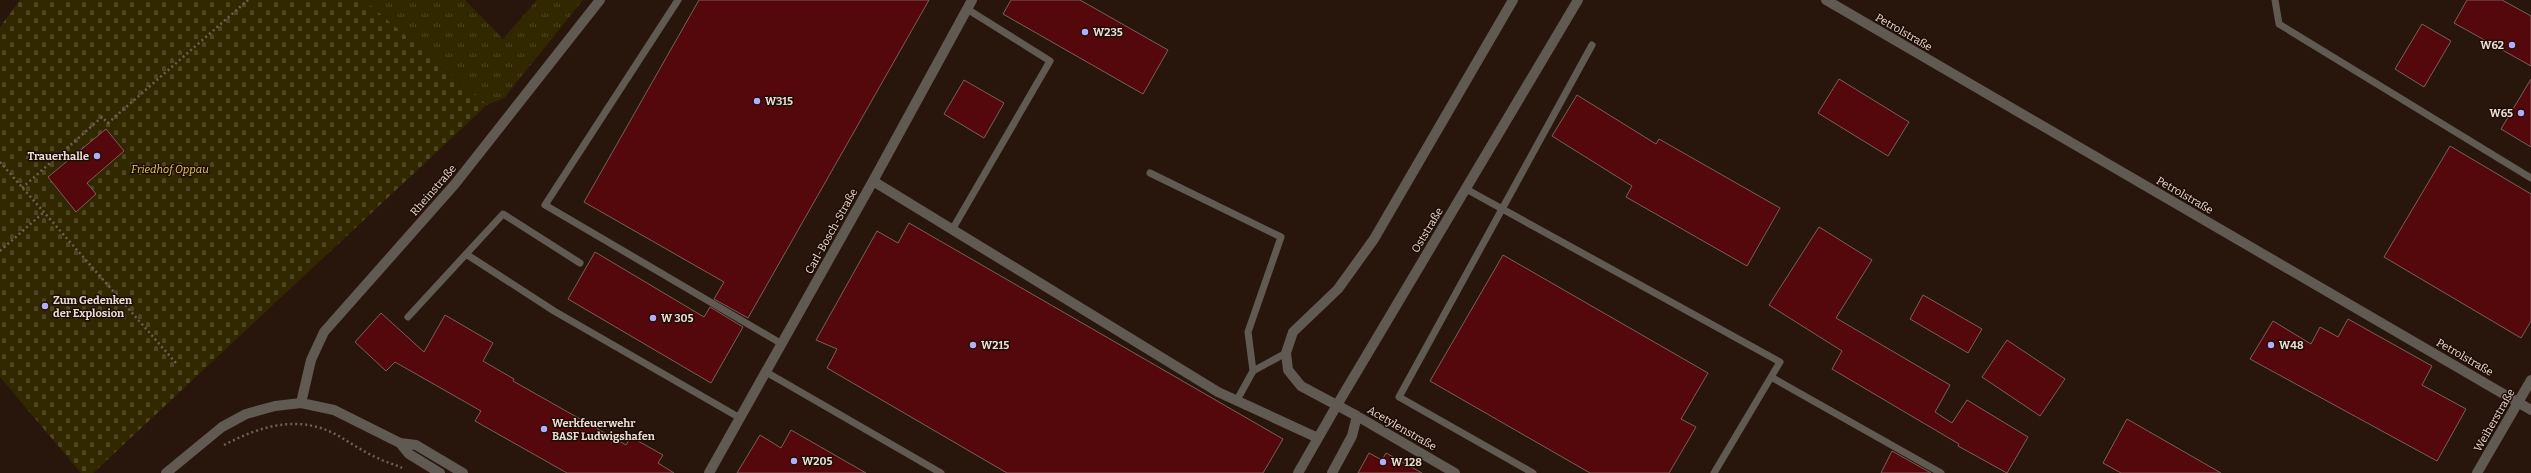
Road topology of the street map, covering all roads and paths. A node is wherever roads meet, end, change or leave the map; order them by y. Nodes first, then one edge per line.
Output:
1 (248, 0) edge
2 (600, 0) edge
3 (678, 0) edge
4 (1513, 0) edge
5 (1578, 0) edge
6 (1826, 0) edge
7 (2275, 0) edge
8 (969, 4) edge
9 (1592, 45) dead end
10 (0, 162) edge
11 (1150, 173) dead end
12 (2531, 178) edge
13 (873, 181) junction
14 (22, 188) junction
15 (1466, 189) junction
16 (1502, 208) junction
17 (44, 212) junction
18 (952, 230) junction
19 (0, 250) edge
20 (466, 254) junction
21 (580, 263) dead end
22 (408, 317) dead end
23 (782, 344) junction
24 (1286, 353) junction
25 (176, 363) dead end
26 (1253, 371) junction
27 (766, 372) junction
28 (1771, 377) junction
29 (2531, 380) edge
30 (1237, 400) junction
31 (2518, 402) junction
32 (301, 403) junction
33 (1337, 404) junction
34 (2531, 410) edge
35 (1357, 416) junction
36 (740, 418) junction
37 (1318, 438) junction
38 (400, 443) junction
39 (219, 447) dead end
40 (406, 470) dead end
41 (166, 473) edge
42 (440, 473) edge
43 (463, 473) edge
44 (709, 473) edge
45 (941, 473) edge
46 (1298, 473) edge
47 (1332, 473) edge
48 (1455, 473) edge
49 (1533, 473) edge
50 (1714, 473) edge
51 (1941, 473) edge
52 (2477, 473) edge

1 - 14 path
2 - 32 street, Rheinstraße
3 - 23 lane
4 - 24 street
5 - 15 street, Oststraße
6 - 31 street, Petrolstraße
7 - 12 lane
8 - 13 street, Carl-Bosch-Straße
8 - 18 lane
9 - 16 lane
10 - 14 path
11 - 26 lane
13 - 18 street
13 - 23 street, Carl-Bosch-Straße
14 - 17 path
15 - 16 lane
15 - 33 street, Oststraße
16 - 28 lane
16 - 49 lane
17 - 19 path
17 - 25 path
18 - 30 street
20 - 21 lane
20 - 22 lane
20 - 36 lane
23 - 27 street, Carl-Bosch-Straße
24 - 26 lane
24 - 33 street, Acetylenstraße
26 - 30 lane
27 - 36 street, Carl-Bosch-Straße
27 - 45 lane
28 - 50 lane
28 - 51 lane
29 - 31 street, Weiherstraße
30 - 37 street
31 - 34 street, Petrolstraße
31 - 52 street, Weiherstraße
32 - 38 street
32 - 41 street
33 - 35 street, Acetylenstraße
33 - 37 street, Oststraße
35 - 47 street
35 - 48 street, Acetylenstraße
36 - 44 street, Carl-Bosch-Straße
37 - 46 street, Oststraße
38 - 42 street
38 - 43 street
39 - 40 path

